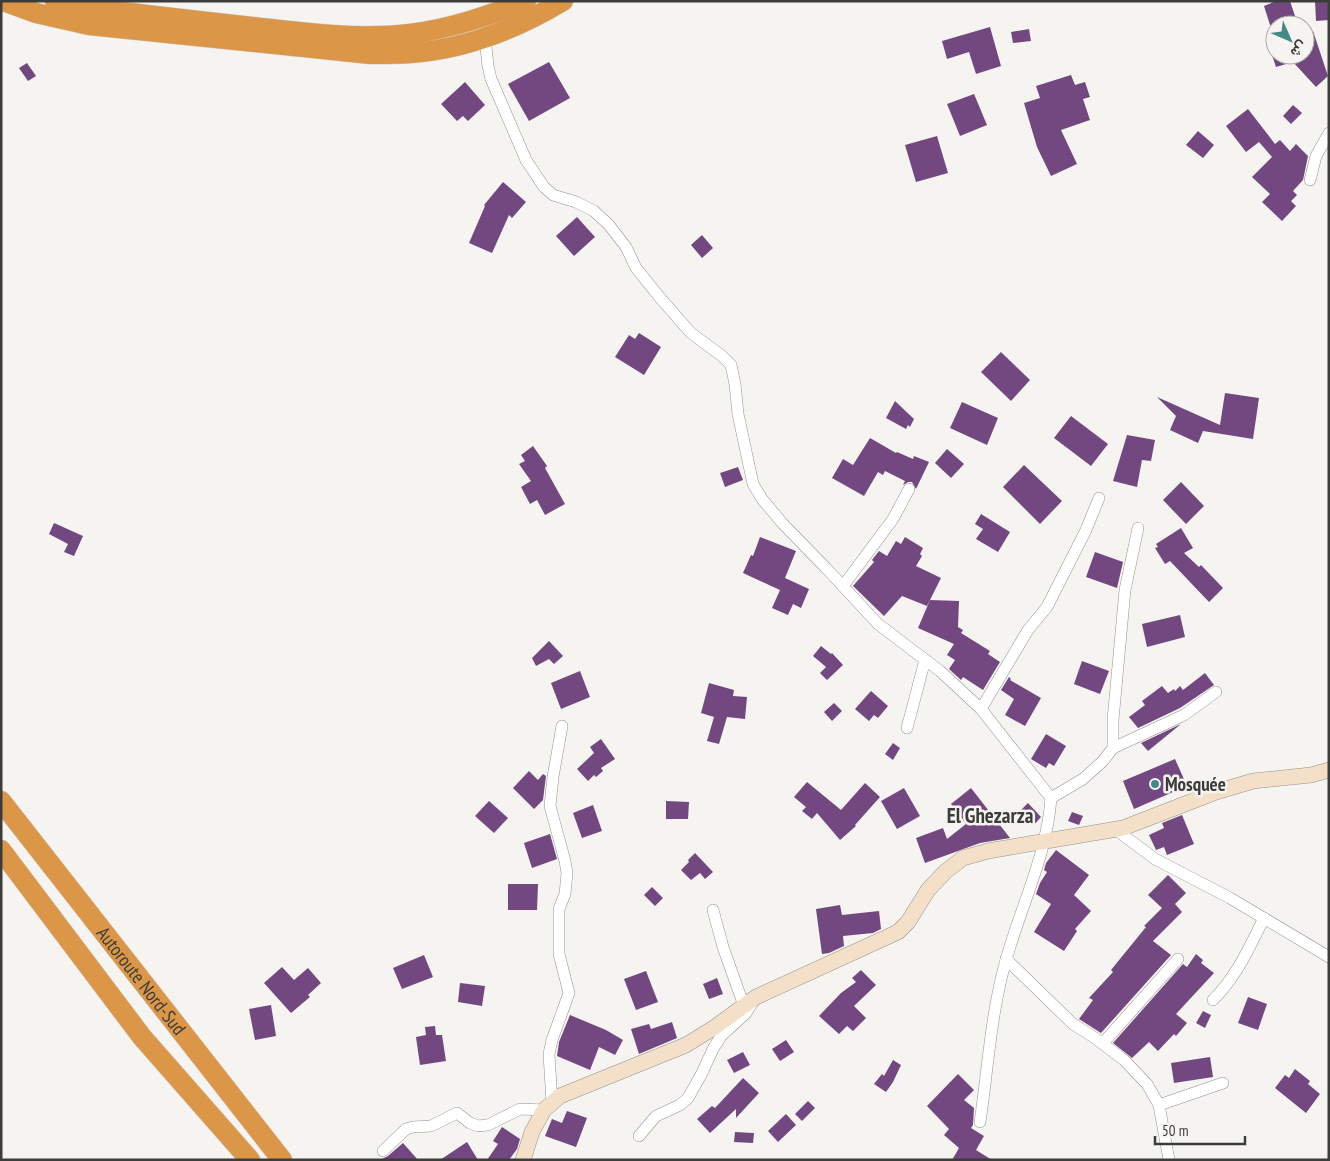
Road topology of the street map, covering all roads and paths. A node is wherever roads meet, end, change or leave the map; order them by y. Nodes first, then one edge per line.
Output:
1 (3, 1) edge
2 (55, 1) edge
3 (526, 1) edge
4 (563, 1) edge
5 (490, 8) edge
6 (485, 38) junction
7 (1329, 133) edge
8 (1310, 180) dead end
9 (910, 489) dead end
10 (1099, 498) dead end
11 (1138, 528) dead end
12 (843, 586) junction
13 (925, 660) junction
14 (1216, 692) dead end
15 (981, 710) junction
16 (562, 726) dead end
17 (907, 728) dead end
18 (1113, 748) junction
19 (1329, 770) edge
20 (1050, 798) junction
21 (1, 801) edge
22 (1115, 829) junction
23 (1045, 840) junction
24 (5, 856) edge
25 (713, 910) dead end
26 (1264, 918) junction
27 (1329, 957) edge
28 (1006, 959) junction
29 (1178, 959) dead end
30 (1213, 1000) dead end
31 (750, 1002) junction
32 (1103, 1043) junction
33 (1223, 1083) dead end
34 (1159, 1105) junction
35 (548, 1106) junction
36 (980, 1122) dead end
37 (639, 1136) dead end
38 (383, 1151) dead end
39 (250, 1160) edge
40 (282, 1160) edge
41 (523, 1160) edge
42 (1169, 1160) edge

1 - 6 highway
2 - 5 highway
3 - 5 highway
4 - 6 highway
6 - 12 street
7 - 8 street
9 - 12 street
10 - 15 street
11 - 18 street
12 - 13 street
13 - 15 street
13 - 17 street
14 - 18 street
15 - 20 street
16 - 35 street
18 - 20 street
19 - 22 street
20 - 23 street
21 - 40 highway, Autoroute Nord-Sud
22 - 23 street
22 - 26 street
23 - 28 street
23 - 31 street
24 - 39 highway, Autoroute Nord-Sud
25 - 31 street
26 - 27 street
26 - 30 street
28 - 32 street
28 - 36 street
29 - 32 street
31 - 35 street
31 - 37 street
32 - 34 street
33 - 34 street
34 - 42 street
35 - 38 street
35 - 41 street

